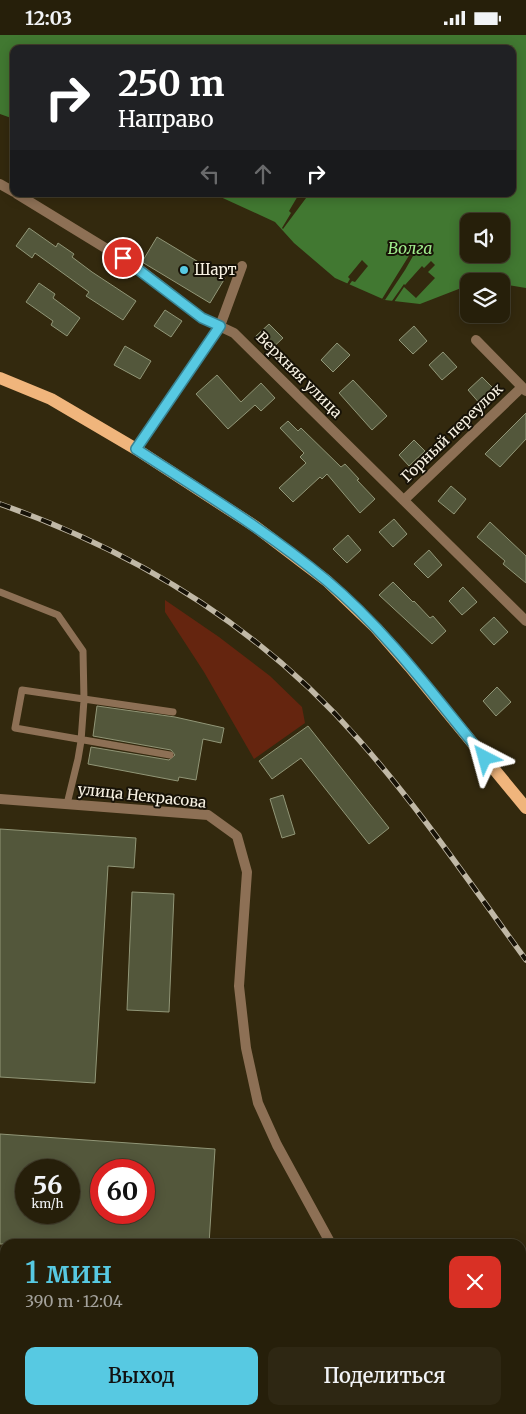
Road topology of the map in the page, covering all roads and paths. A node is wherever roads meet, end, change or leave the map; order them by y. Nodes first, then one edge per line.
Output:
1 (22, 197) edge
2 (242, 266) dead end
3 (220, 326) junction
4 (476, 340) dead end
5 (0, 378) edge
6 (524, 389) edge
7 (136, 449) junction
8 (404, 500) junction
9 (0, 592) edge
10 (526, 621) edge
11 (84, 700) junction
12 (173, 712) dead end
13 (81, 741) junction
14 (170, 755) dead end
15 (0, 799) edge
16 (67, 804) junction
17 (525, 804) edge
18 (328, 1239) edge

1 - 3 street, Верхняя улица
2 - 3 street
3 - 7 street
3 - 8 street, Верхняя улица
4 - 6 street
5 - 7 main road
6 - 8 street, Горный переулок
7 - 17 main road
8 - 10 street, Верхняя улица
9 - 11 lane
11 - 12 lane
11 - 13 lane
11 - 13 lane
13 - 14 lane
13 - 16 lane
15 - 16 street, улица Некрасова
16 - 18 street, улица Некрасова

